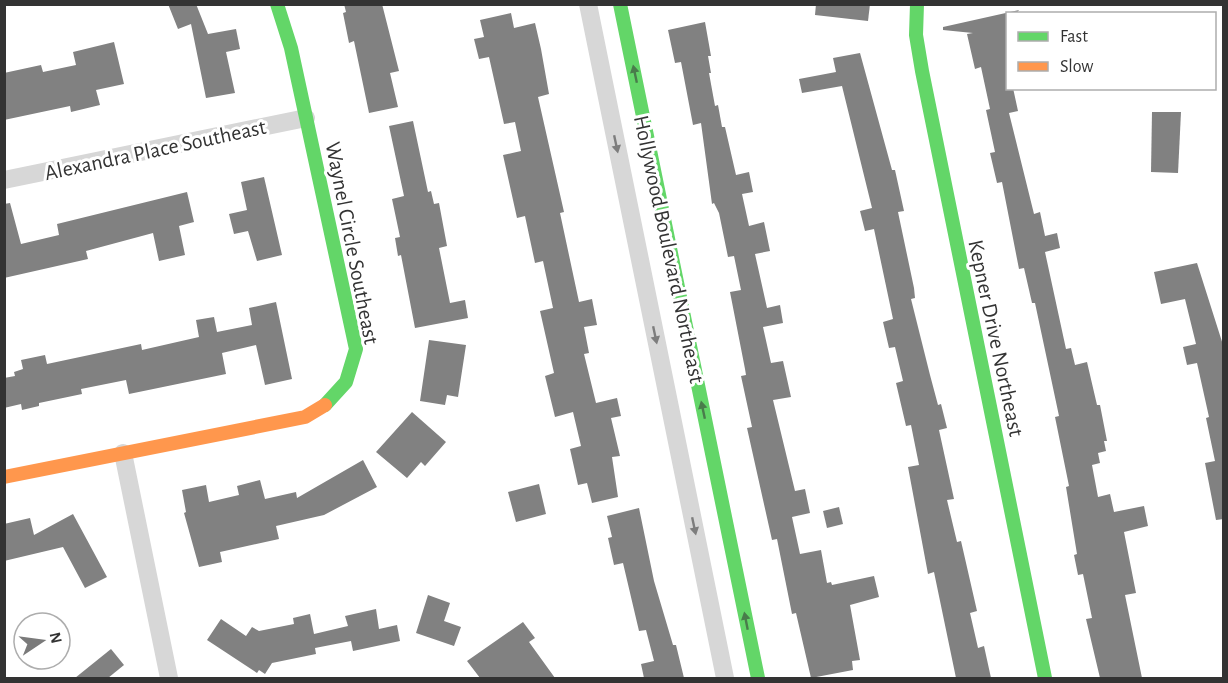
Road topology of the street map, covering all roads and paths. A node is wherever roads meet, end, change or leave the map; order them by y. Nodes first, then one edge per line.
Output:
1 (277, 4) edge
2 (588, 4) edge
3 (620, 4) edge
4 (917, 4) edge
5 (629, 48) junction
6 (598, 54) junction
7 (306, 118) junction
8 (4, 180) edge
9 (711, 450) junction
10 (123, 453) junction
11 (680, 456) junction
12 (4, 477) edge
13 (169, 678) edge
14 (725, 678) edge
15 (758, 678) edge
16 (1046, 678) edge

1 - 7 street, Waynel Circle Southeast
2 - 6 street, Hollywood Boulevard Northeast
3 - 5 street, Hollywood Boulevard Northeast
4 - 16 street, Kepner Drive Northeast
5 - 6 street
9 -> 5 street, Hollywood Boulevard Northeast
6 -> 11 street, Hollywood Boulevard Northeast
7 - 8 street, Alexandra Place Southeast
7 - 10 street, Waynel Circle Southeast
9 - 11 street
15 -> 9 street, Hollywood Boulevard Northeast
10 - 12 street, Waynel Circle Southeast
10 - 13 street
11 -> 14 street, Hollywood Boulevard Northeast

